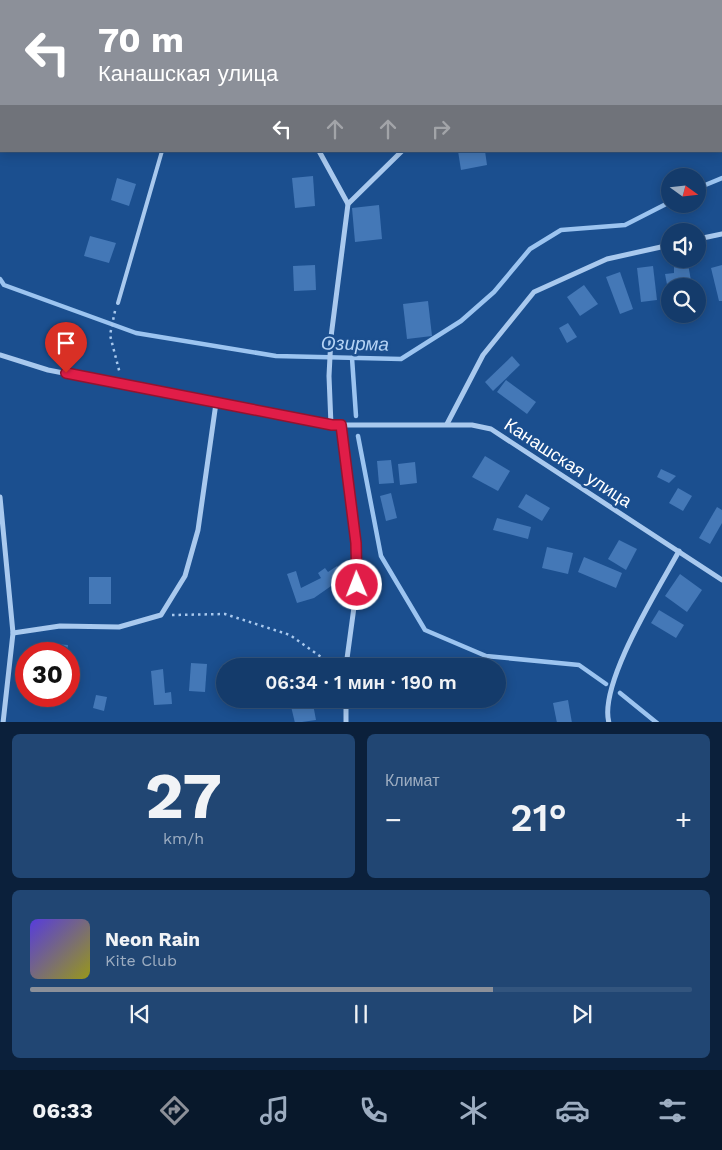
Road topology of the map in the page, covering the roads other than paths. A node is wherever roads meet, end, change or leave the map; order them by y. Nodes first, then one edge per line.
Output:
1 (162, 152) edge
2 (320, 152) edge
3 (401, 152) edge
4 (348, 204) junction
5 (722, 234) edge
6 (706, 237) edge
7 (661, 247) edge
8 (118, 303) dead end
9 (0, 356) edge
10 (216, 403) junction
11 (447, 424) junction
12 (332, 425) junction
13 (341, 425) junction
14 (0, 497) edge
15 (679, 551) junction
16 (722, 580) edge
17 (13, 633) junction
18 (347, 658) edge
19 (346, 708) edge
20 (3, 722) edge
21 (346, 722) edge
22 (609, 722) edge

1 - 8 lane
2 - 4 street
3 - 4 street
4 - 12 street
5 - 6 street
7 - 11 street
9 - 10 street, Канашская улица
10 - 12 street, Канашская улица
10 - 17 street
11 - 13 street, Канашская улица
11 - 15 street, Канашская улица
12 - 13 street, Канашская улица
13 - 18 street
14 - 17 street
15 - 16 street, Канашская улица
15 - 22 street
17 - 20 street
19 - 21 street

